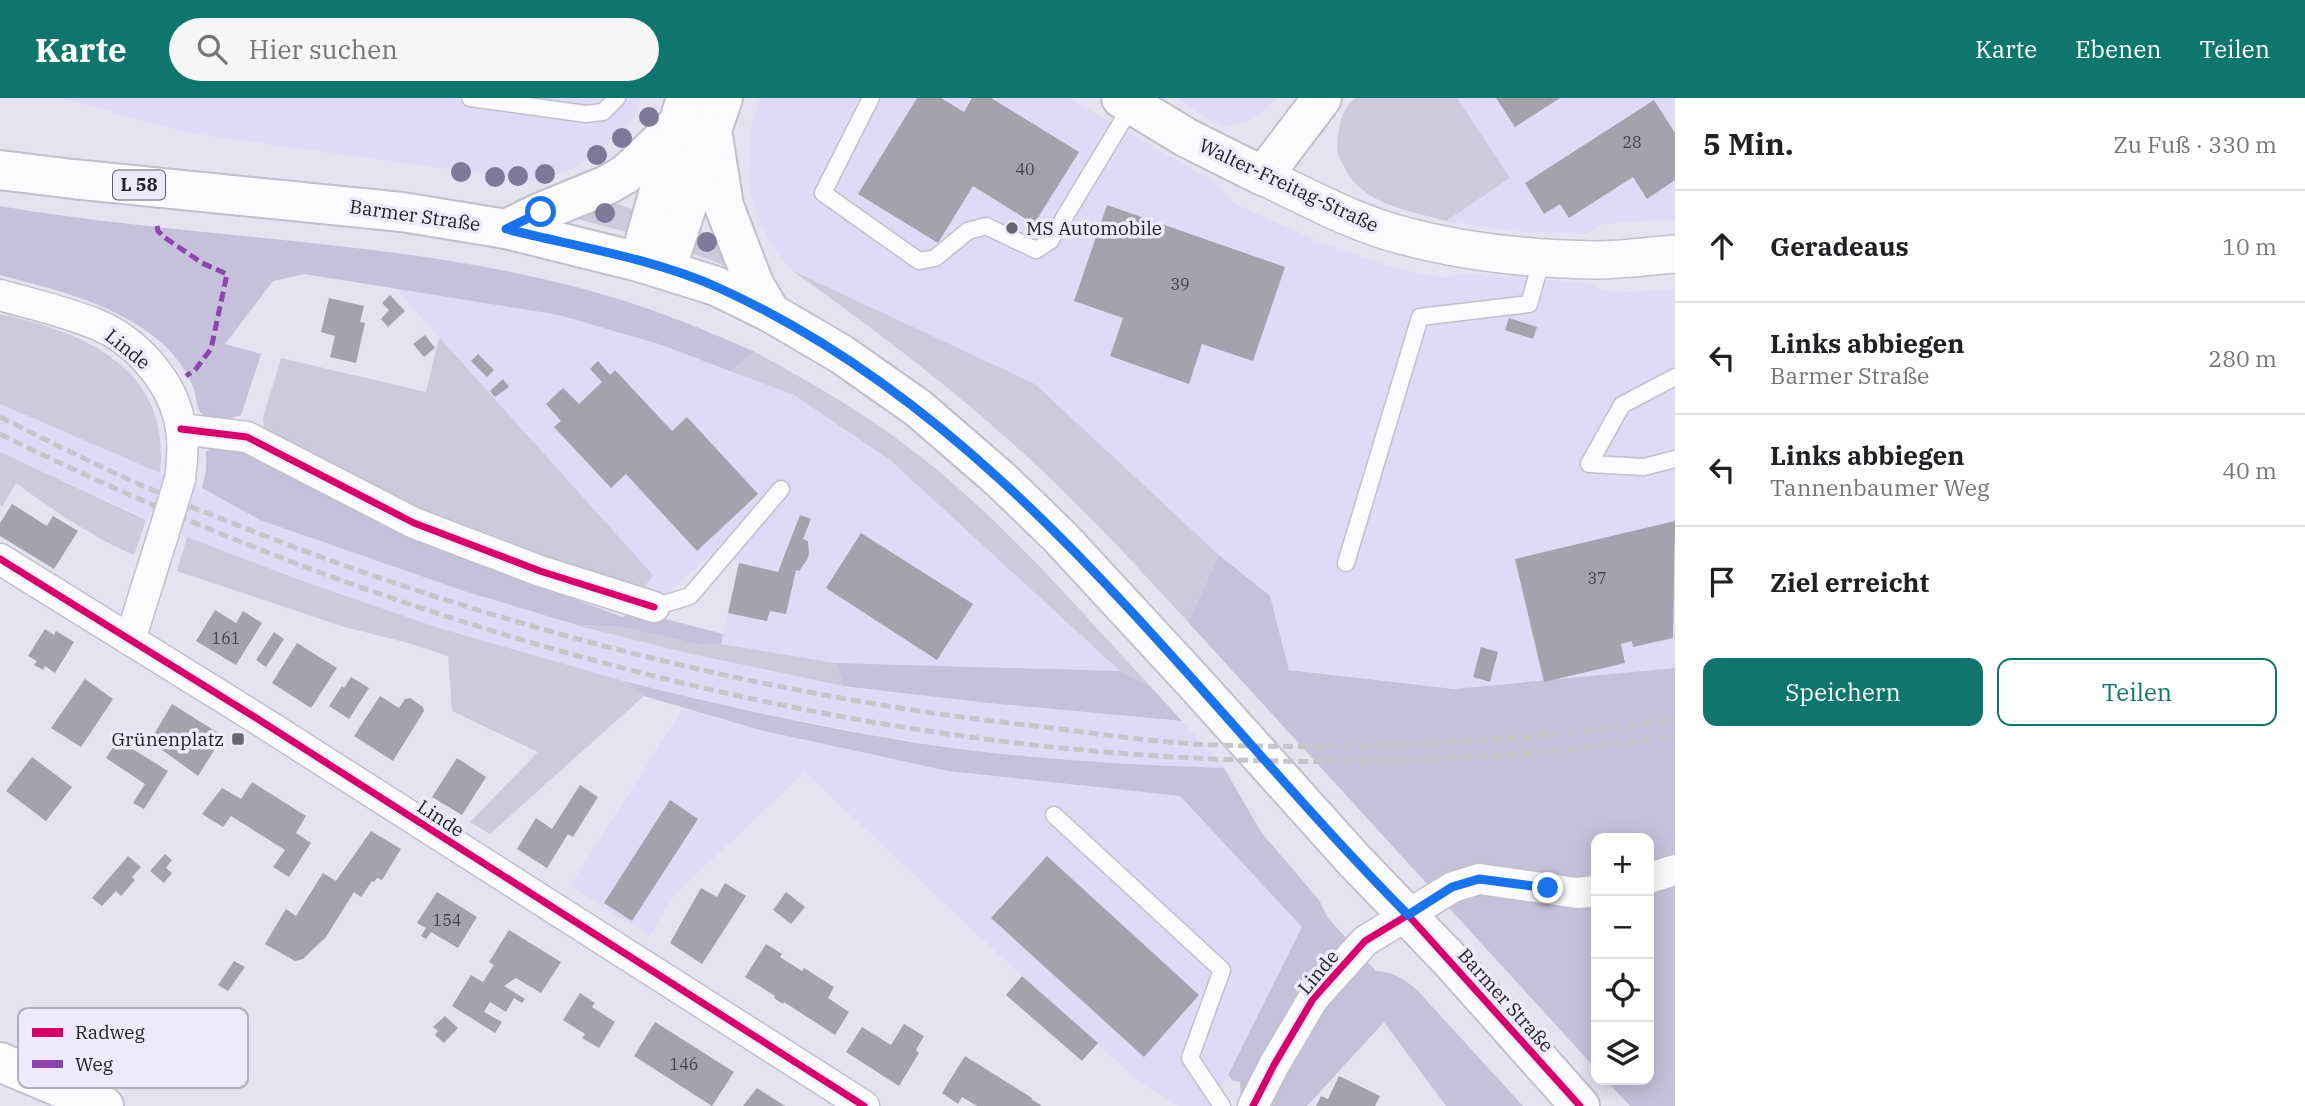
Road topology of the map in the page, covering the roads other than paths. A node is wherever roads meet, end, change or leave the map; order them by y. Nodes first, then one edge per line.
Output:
1 (470, 98) edge
2 (617, 98) edge
3 (871, 98) edge
4 (1322, 98) edge
5 (1127, 102) edge
6 (700, 113) edge
7 (0, 170) edge
8 (1263, 176) junction
9 (506, 229) junction
10 (1675, 254) edge
11 (1542, 258) junction
12 (652, 266) junction
13 (0, 295) edge
14 (771, 313) junction
15 (1675, 377) edge
16 (181, 429) junction
17 (1675, 459) edge
18 (781, 489) dead end
19 (0, 559) edge
20 (1346, 563) dead end
21 (654, 607) joint
22 (130, 640) junction
23 (1054, 815) dead end
24 (1675, 870) edge
25 (1654, 876) edge
26 (1591, 892) edge
27 (1408, 915) junction
28 (0, 1062) edge
29 (18, 1070) edge
30 (61, 1088) edge
31 (104, 1106) edge
32 (864, 1106) edge
33 (1222, 1106) edge
34 (1253, 1106) edge
35 (1580, 1106) edge

1 - 2 lane
3 - 5 lane
4 - 8 main road
5 - 8 main road, Walter-Freitag-Straße
6 - 9 main road
6 - 12 main road
6 - 14 main road
7 - 9 main road, Barmer Straße / L 58
8 - 11 street, Walter-Freitag-Straße
9 - 12 main road, Barmer Straße / L 58
10 - 11 street, Walter-Freitag-Straße
11 - 20 lane
12 - 14 main road, Barmer Straße / L 58
13 - 16 street, Linde
14 - 27 main road, Barmer Straße / L 58
15 - 17 lane
16 - 21 street
16 - 22 street, Linde, bridge
18 - 21 lane
19 - 22 street, Linde
22 - 32 street, Linde
23 - 33 lane
24 - 25 street
26 - 27 street, Linde
27 - 34 street, Linde
27 - 35 main road, Barmer Straße / L 58
28 - 29 main road
30 - 31 main road

